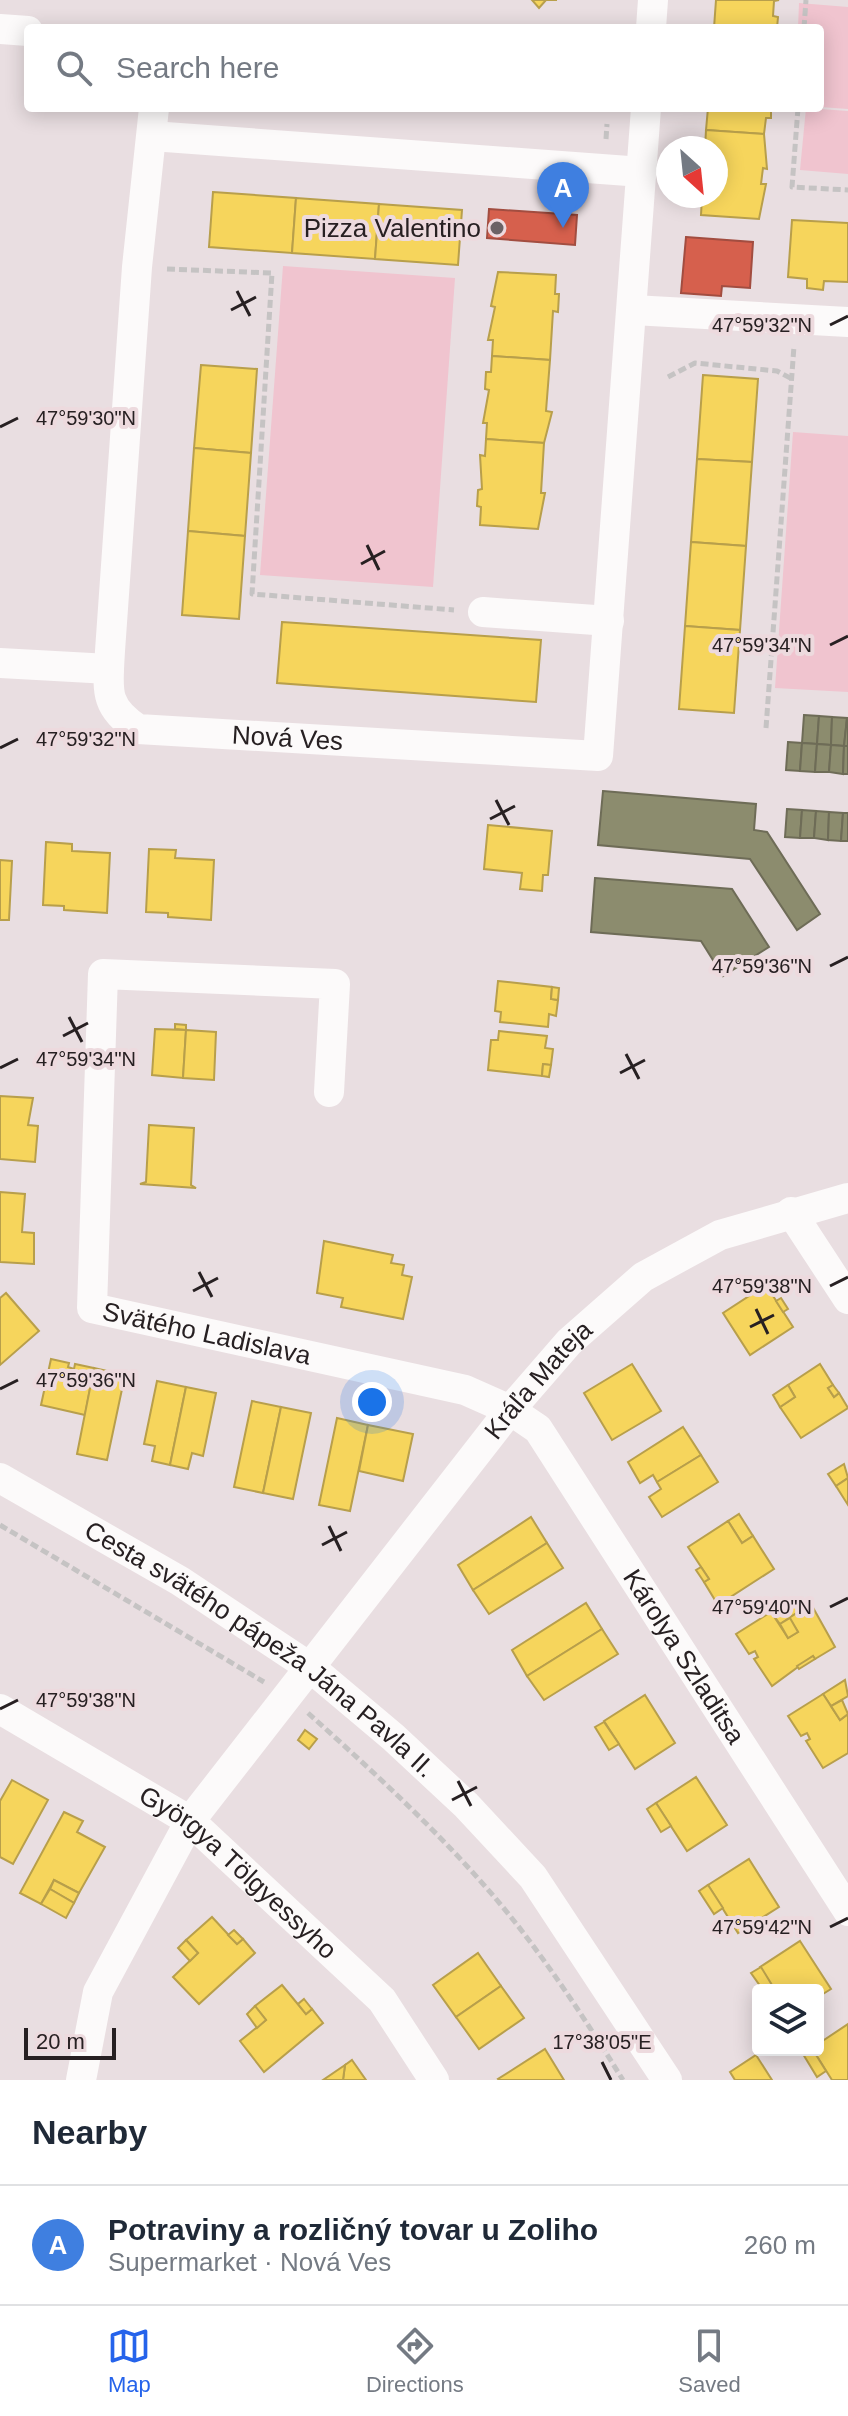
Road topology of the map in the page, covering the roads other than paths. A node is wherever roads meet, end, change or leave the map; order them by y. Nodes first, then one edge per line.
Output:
1 (653, 0) edge
2 (651, 24) edge
3 (0, 29) edge
4 (24, 31) edge
5 (646, 112) edge
6 (153, 122) edge
7 (642, 172) junction
8 (633, 310) junction
9 (848, 322) edge
10 (483, 612) road end
11 (609, 621) junction
12 (0, 663) edge
13 (109, 669) junction
14 (329, 1092) dead end
15 (848, 1198) edge
16 (791, 1212) junction
17 (848, 1299) edge
18 (510, 1410) junction
19 (0, 1478) edge
20 (311, 1668) junction
21 (0, 1709) edge
22 (190, 1821) junction
23 (848, 1911) edge
24 (81, 2080) edge
25 (434, 2080) edge
26 (667, 2080) edge

1 - 2 street
3 - 4 street
5 - 7 street, Nová Ves
6 - 7 street, Nová Ves
6 - 13 street, Nová Ves
7 - 8 street, Nová Ves
8 - 9 street
8 - 11 street, Nová Ves
10 - 11 street
11 - 13 street, Nová Ves
12 - 13 street
14 - 18 street, Svätého Ladislava
15 - 16 street, Kráľa Mateja
16 - 17 street
16 - 18 street, Kráľa Mateja
18 - 20 street, Kráľa Mateja
18 - 23 street, Károlya Szladitsa
19 - 20 street, Cesta svätého pápeža Jána Pavla II.
20 - 22 street, Kráľa Mateja
20 - 26 street, Cesta svätého pápeža Jána Pavla II.
21 - 22 street, Györgya Tölgyessyho
22 - 24 street, Kráľa Mateja
22 - 25 street, Györgya Tölgyessyho

